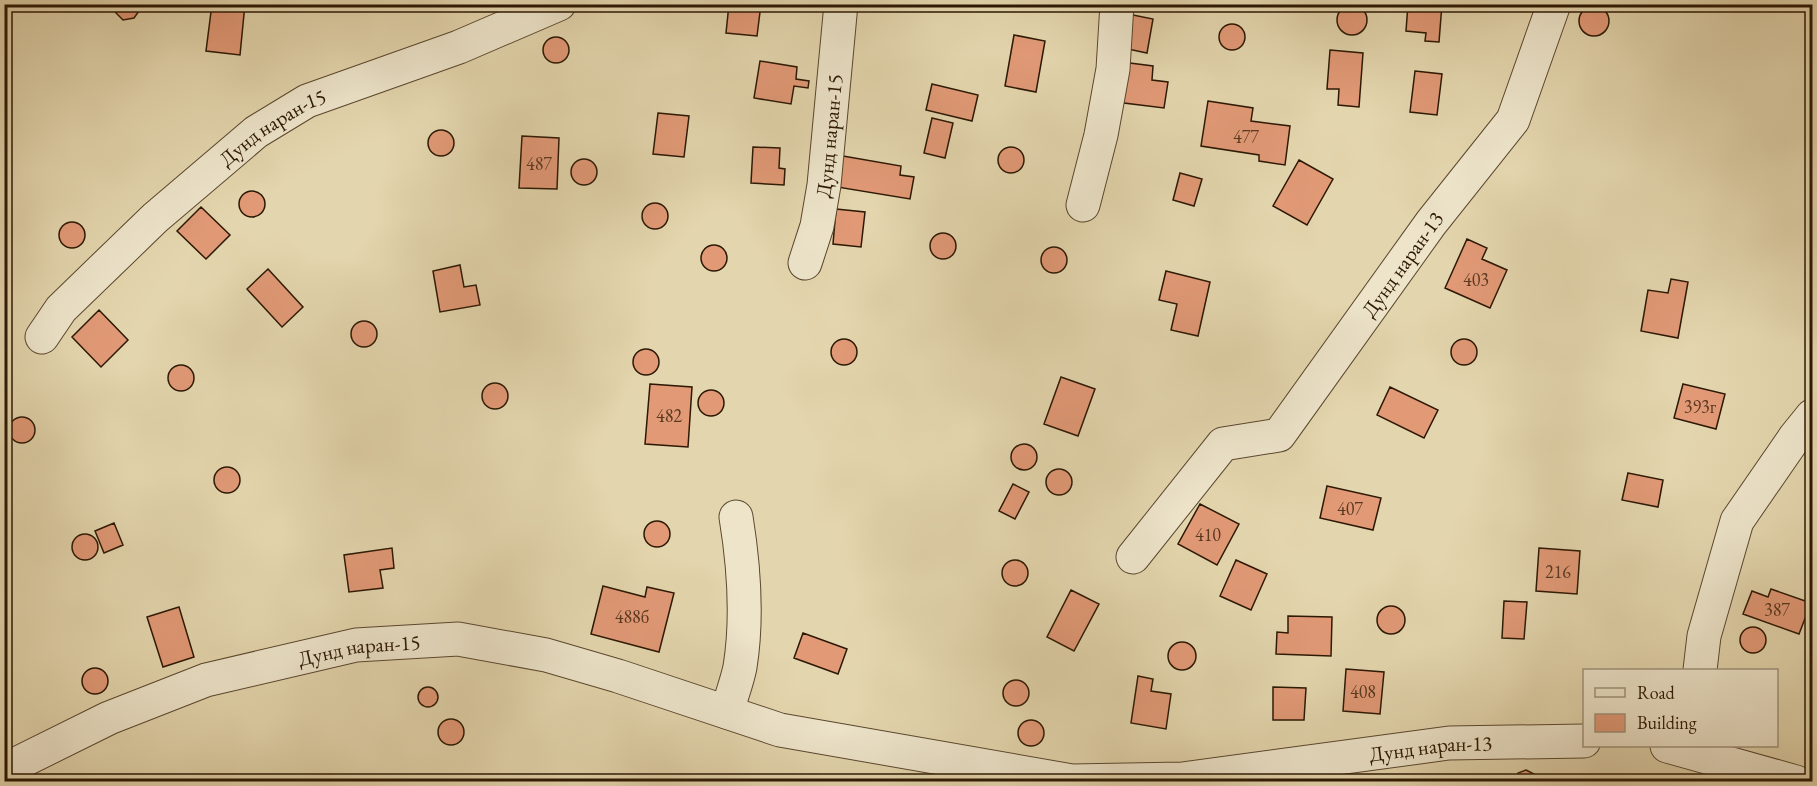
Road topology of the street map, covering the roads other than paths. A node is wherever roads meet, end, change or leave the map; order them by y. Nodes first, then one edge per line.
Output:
1 (559, 4) edge
2 (841, 4) edge
3 (1117, 4) edge
4 (1554, 4) edge
5 (1083, 205) dead end
6 (805, 263) dead end
7 (42, 337) dead end
8 (1812, 416) edge
9 (736, 517) dead end
10 (1132, 557) dead end
11 (1700, 669) edge
12 (727, 712) junction
13 (780, 730) joint
14 (1583, 741) edge
15 (1685, 748) edge
16 (4, 770) edge
17 (1796, 782) edge

1 - 7 street, Дунд наран-15
2 - 6 street, Дунд наран-15
3 - 5 street
4 - 10 street, Дунд наран-13
8 - 11 street
9 - 12 street
12 - 13 street, Дунд наран-15
12 - 16 street, Дунд наран-15
13 - 14 street, Дунд наран-13
15 - 17 street

